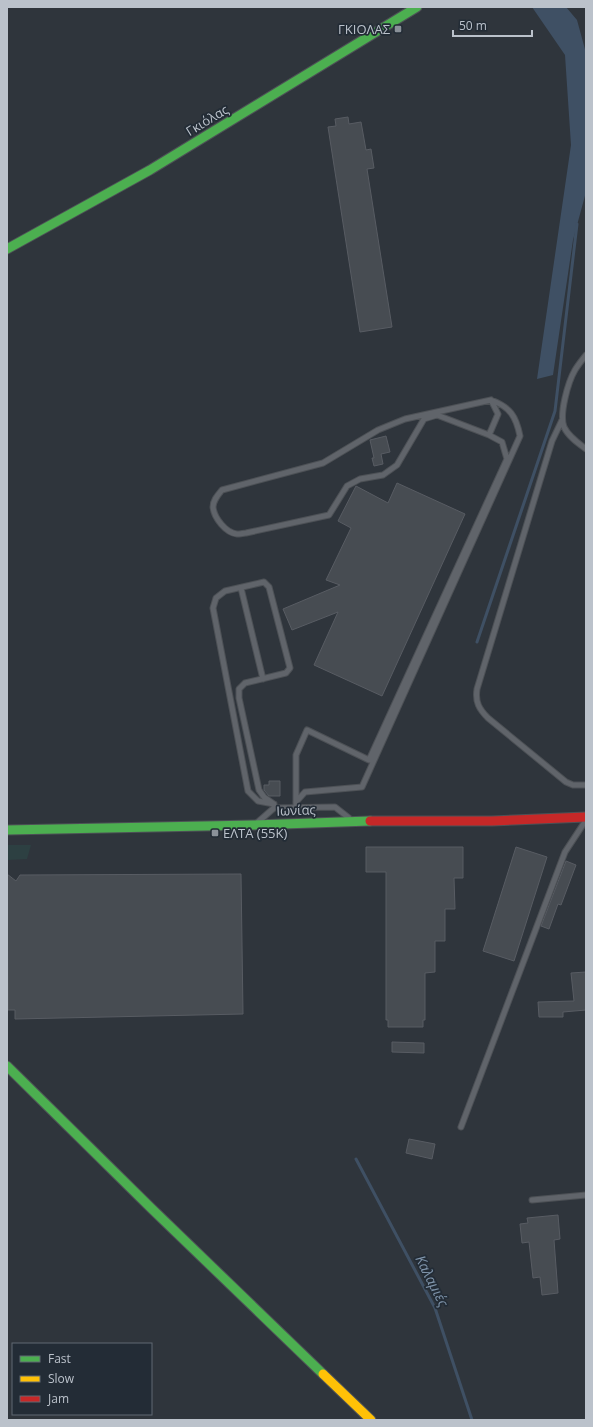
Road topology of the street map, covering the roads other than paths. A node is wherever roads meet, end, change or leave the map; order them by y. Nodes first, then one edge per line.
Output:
1 (417, 7) edge
2 (7, 250) edge
3 (586, 355) edge
4 (491, 400) junction
5 (562, 420) junction
6 (489, 435) junction
7 (586, 449) edge
8 (240, 588) junction
9 (263, 679) junction
10 (586, 785) edge
11 (296, 805) junction
12 (274, 806) junction
13 (586, 817) edge
14 (586, 820) edge
15 (352, 821) junction
16 (254, 825) junction
17 (7, 830) edge
18 (7, 1066) edge
19 (460, 1127) dead end
20 (586, 1195) edge
21 (532, 1200) dead end
22 (371, 1420) edge

1 - 2 street, Γκιόλας
3 - 5 lane
4 - 6 lane
4 - 6 lane
4 - 11 lane
5 - 7 lane
5 - 10 lane
6 - 11 lane
8 - 9 lane
8 - 9 lane
8 - 12 lane
9 - 12 lane
11 - 12 lane
11 - 15 lane
12 - 16 lane
13 - 15 street, Ιωνίας
14 - 19 lane
15 - 16 street, Ιωνίας
16 - 17 street, Ιωνίας
18 - 22 street
20 - 21 lane

